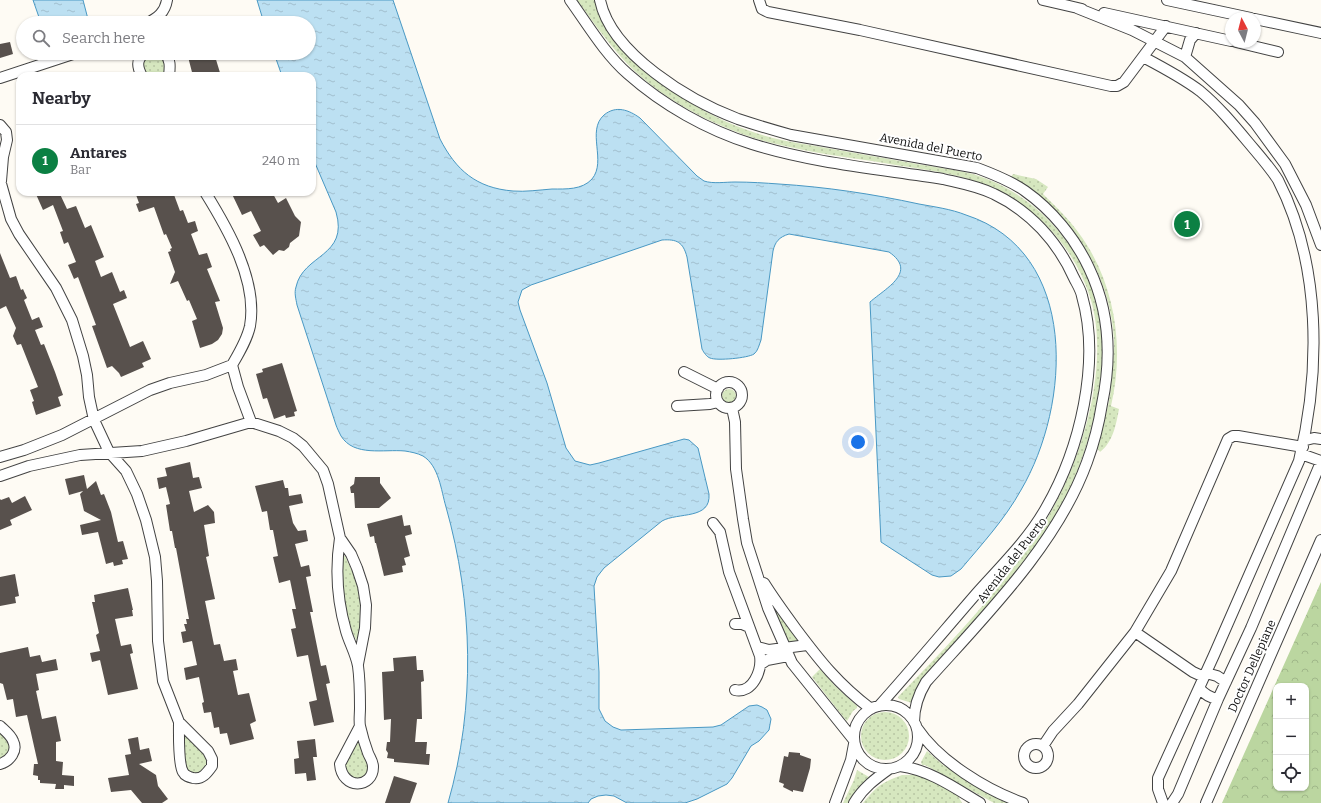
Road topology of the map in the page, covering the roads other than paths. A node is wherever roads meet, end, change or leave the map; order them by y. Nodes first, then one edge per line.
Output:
1 (167, 0) edge
2 (570, 0) edge
3 (600, 0) edge
4 (759, 0) edge
5 (1043, 0) edge
6 (1167, 0) edge
7 (1077, 8) junction
8 (1225, 12) edge
9 (158, 16) edge
10 (1261, 20) edge
11 (1166, 26) junction
12 (1196, 33) junction
13 (1321, 33) edge
14 (1225, 40) edge
15 (1154, 41) junction
16 (1261, 48) edge
17 (1278, 52) dead end
18 (1143, 56) junction
19 (1184, 57) junction
20 (55, 60) edge
21 (139, 60) edge
22 (169, 60) edge
23 (18, 72) edge
24 (140, 72) edge
25 (169, 72) edge
26 (16, 73) edge
27 (0, 78) edge
28 (0, 125) edge
29 (0, 180) edge
30 (208, 196) edge
31 (1321, 245) edge
32 (232, 365) junction
33 (684, 372) dead end
34 (718, 389) junction
35 (718, 402) junction
36 (677, 406) dead end
37 (732, 408) junction
38 (94, 420) junction
39 (251, 422) junction
40 (1321, 440) edge
41 (1303, 447) junction
42 (109, 452) junction
43 (0, 457) edge
44 (1321, 462) edge
45 (0, 476) edge
46 (713, 523) dead end
47 (340, 538) junction
48 (1321, 540) edge
49 (755, 568) junction
50 (734, 624) dead end
51 (749, 627) junction
52 (1135, 632) junction
53 (807, 645) junction
54 (757, 647) junction
55 (787, 652) junction
56 (358, 664) junction
57 (761, 664) junction
58 (1205, 675) junction
59 (1226, 682) junction
60 (1199, 688) junction
61 (735, 690) dead end
62 (1218, 699) junction
63 (875, 707) junction
64 (178, 722) junction
65 (915, 725) junction
66 (0, 726) edge
67 (360, 726) junction
68 (854, 741) junction
69 (1043, 746) dead end
70 (0, 764) edge
71 (900, 766) junction
72 (889, 769) junction
73 (835, 803) edge
74 (854, 803) edge
75 (980, 803) edge
76 (1020, 803) edge
77 (1163, 803) edge
78 (1172, 803) edge
79 (1206, 803) edge

1 - 9 street
2 - 63 street, Avenida del Puerto
3 - 65 street, Avenida del Puerto
4 - 18 street
5 - 7 street
6 - 8 street
7 - 11 street
7 - 15 street
10 - 13 street
11 - 12 street
11 - 15 street
12 - 14 street
12 - 19 street
15 - 18 street
15 - 19 street
16 - 17 street
18 - 41 street
19 - 31 street
20 - 23 street
21 - 24 street
22 - 25 street
26 - 27 street
28 - 29 street
29 - 38 street
30 - 32 street
32 - 38 street
32 - 39 street
33 - 34 street
34 - 35 street
34 - 37 street
35 - 36 street
35 - 37 street
37 - 49 street
38 - 42 street
38 - 43 street
39 - 42 street
39 - 47 street
40 - 41 street
41 - 44 street
41 - 52 street
41 - 58 street
42 - 45 street
42 - 64 street
44 - 59 street
46 - 51 street
47 - 56 street
47 - 56 street
48 - 79 street, Doctor Dellepiane
49 - 53 street
49 - 55 street
50 - 51 street
51 - 54 street
52 - 58 street
52 - 69 street
53 - 55 street
53 - 63 street
54 - 55 street
54 - 57 street
55 - 57 street
55 - 68 street
56 - 67 street
57 - 61 street
58 - 59 street
58 - 60 street
59 - 62 street
60 - 62 street
60 - 77 street
62 - 78 street
63 - 65 street
63 - 68 street
64 - 64 street
65 - 71 street
65 - 76 street
66 - 70 street
67 - 67 street
68 - 72 street
68 - 73 street
71 - 72 street
71 - 75 street
72 - 74 street

